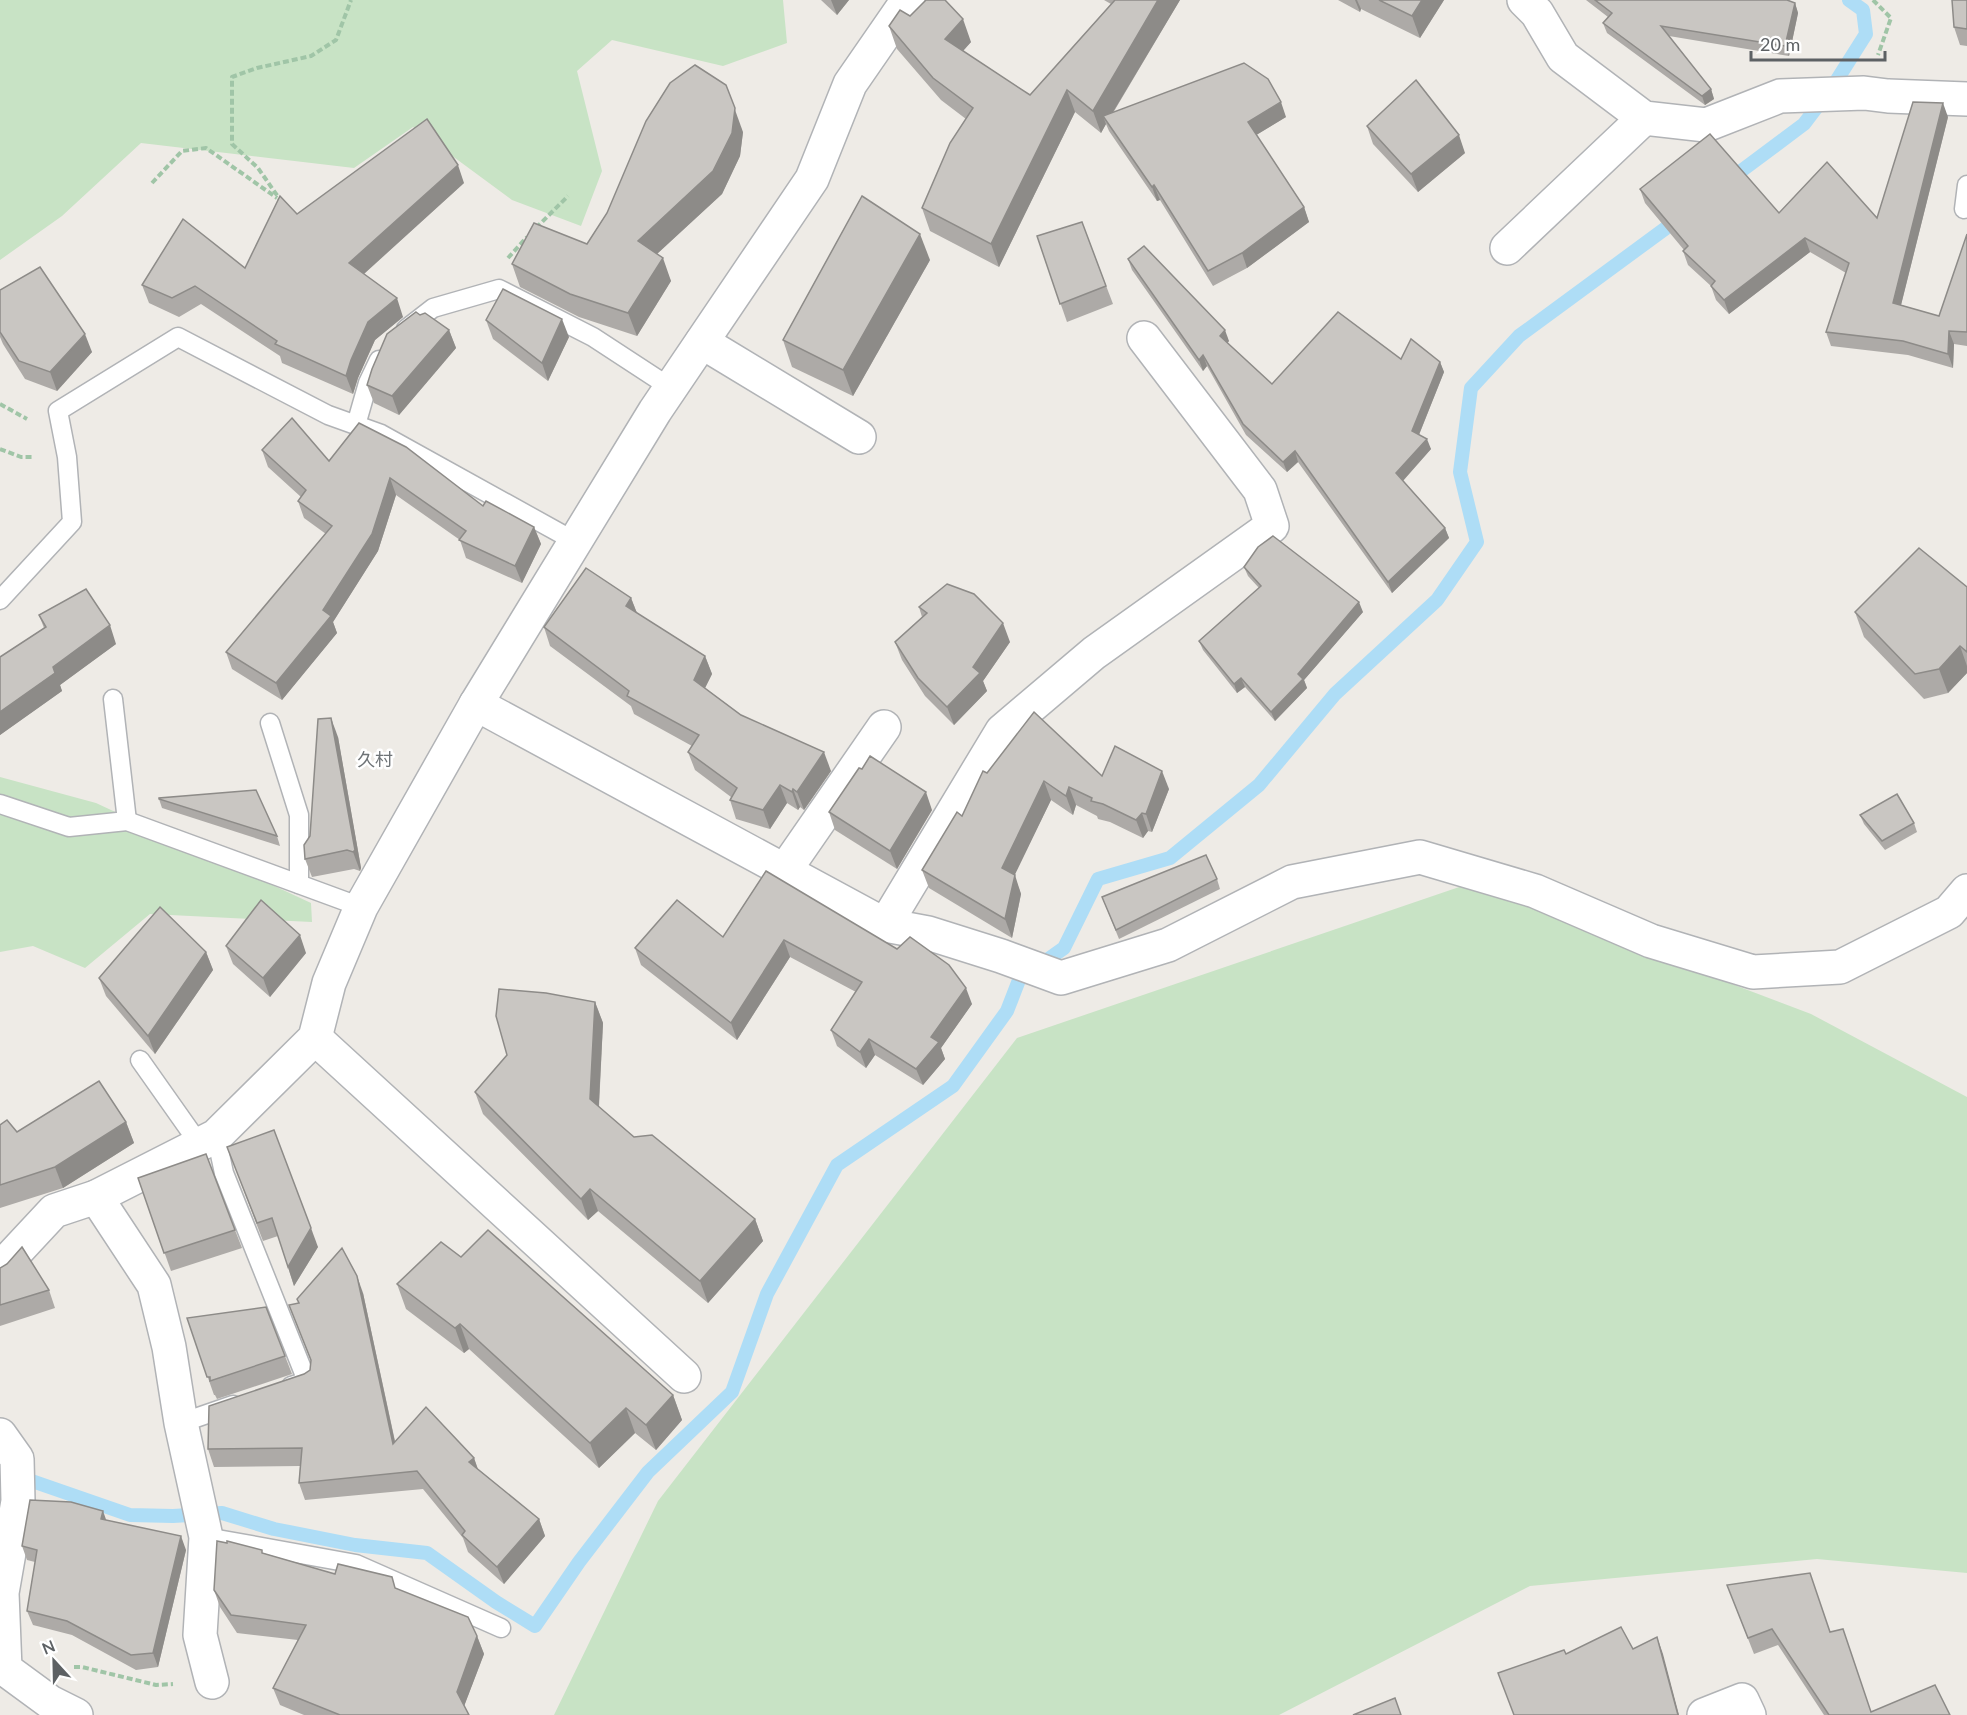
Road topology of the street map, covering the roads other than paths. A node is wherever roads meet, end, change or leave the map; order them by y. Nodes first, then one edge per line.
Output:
1 (908, 0) edge
2 (1524, 0) edge
3 (1967, 99) edge
4 (1644, 118) junction
5 (1967, 184) edge
6 (1964, 209) dead end
7 (1507, 248) dead end
8 (1144, 338) dead end
9 (702, 342) junction
10 (671, 388) junction
11 (356, 425) junction
12 (859, 437) dead end
13 (576, 542) junction
14 (0, 600) edge
15 (113, 699) dead end
16 (476, 704) junction
17 (270, 723) dead end
18 (884, 727) dead end
19 (0, 804) edge
20 (127, 821) junction
21 (784, 870) junction
22 (299, 885) junction
23 (1967, 891) edge
24 (361, 907) junction
25 (885, 925) junction
26 (315, 1038) junction
27 (140, 1060) dead end
28 (208, 1140) junction
29 (96, 1197) junction
30 (0, 1269) edge
31 (684, 1376) dead end
32 (275, 1391) edge
33 (254, 1398) edge
34 (181, 1423) junction
35 (0, 1435) edge
36 (207, 1537) junction
37 (501, 1628) dead end
38 (212, 1682) road end
39 (76, 1715) edge
40 (1704, 1715) edge
41 (1749, 1715) edge

1 - 9 street
2 - 4 street
3 - 4 street
4 - 7 street
5 - 6 lane
8 - 25 street
9 - 10 street
9 - 12 street
10 - 11 lane
10 - 13 street
11 - 13 lane
11 - 14 lane
13 - 16 street
15 - 20 lane
16 - 21 street
16 - 24 street
17 - 22 lane
18 - 21 street
19 - 20 lane
20 - 22 lane
21 - 25 street
22 - 24 lane
23 - 25 street
24 - 26 street
26 - 28 street
26 - 31 street
27 - 28 lane
28 - 29 street
28 - 32 lane
29 - 30 street
29 - 34 street
33 - 34 lane
34 - 36 street
35 - 39 street
36 - 37 lane
36 - 38 street
40 - 41 street

